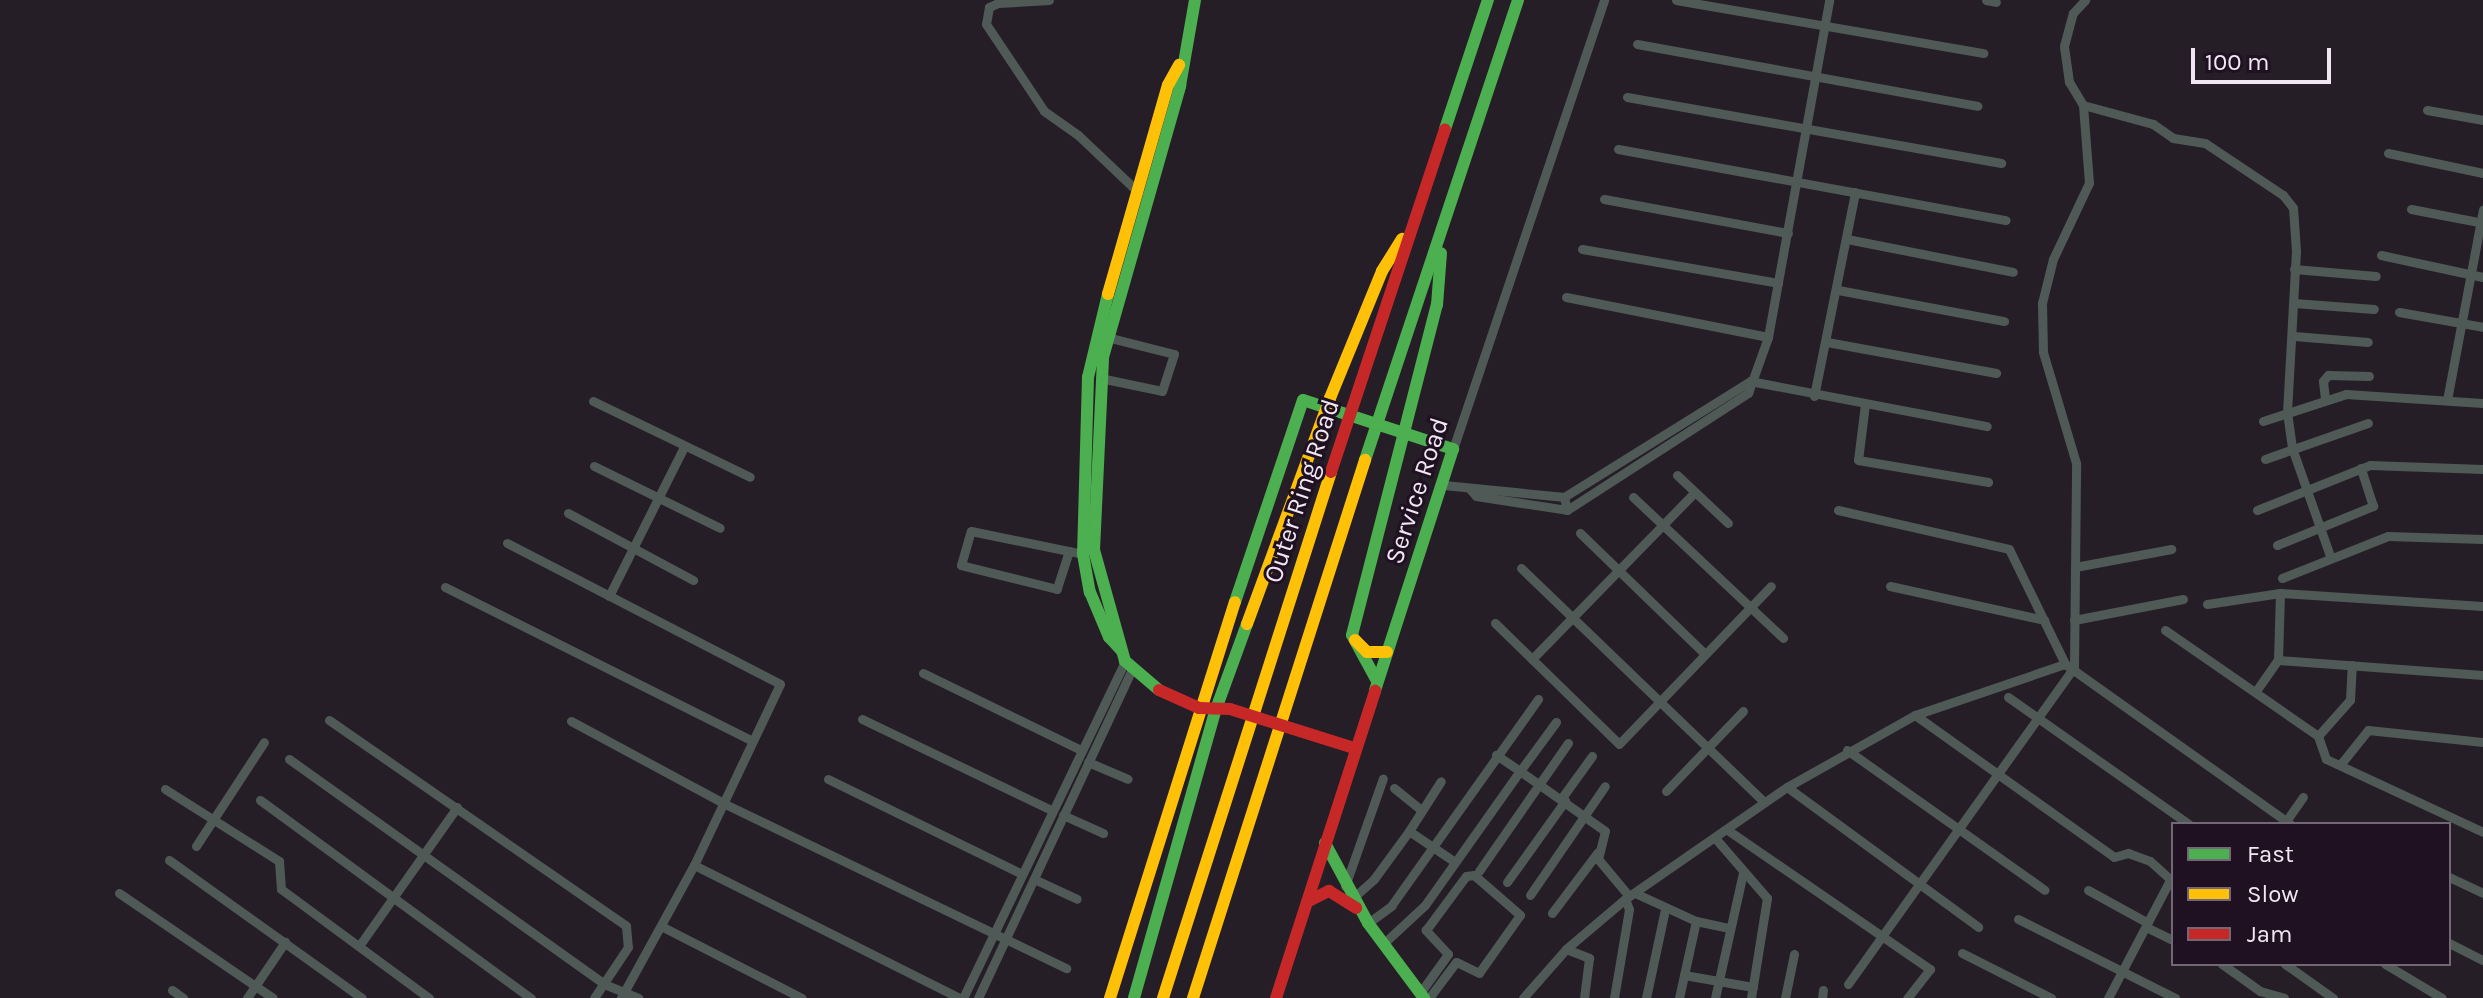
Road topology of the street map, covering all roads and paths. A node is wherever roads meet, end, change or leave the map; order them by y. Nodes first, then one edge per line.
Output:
1 (1049, 0) edge
2 (1195, 0) edge
3 (1488, 0) edge
4 (1518, 0) edge
5 (1604, 0) edge
6 (1676, 0) edge
7 (1829, 0) edge
8 (2085, 0) edge
9 (1824, 25) junction
10 (1637, 44) dead end
11 (1983, 53) dead end
12 (1181, 62) junction
13 (1815, 78) junction
14 (1627, 97) dead end
15 (2083, 105) junction
16 (1977, 106) dead end
17 (2427, 110) dead end
18 (2483, 120) edge
19 (1806, 127) junction
20 (1618, 149) dead end
21 (2388, 153) dead end
22 (2001, 163) dead end
23 (2483, 173) edge
24 (1796, 181) junction
25 (1138, 192) junction
26 (1855, 192) junction
27 (1604, 199) dead end
28 (2411, 209) dead end
29 (2483, 209) edge
30 (1416, 218) junction
31 (2006, 220) dead end
32 (2482, 223) edge
33 (1444, 225) junction
34 (1788, 233) junction
35 (1847, 239) junction
36 (1582, 249) dead end
37 (2381, 255) dead end
38 (2294, 269) junction
39 (2013, 272) dead end
40 (2470, 274) junction
41 (2376, 276) dead end
42 (2483, 277) edge
43 (1778, 283) junction
44 (1838, 290) junction
45 (1566, 297) dead end
46 (2294, 303) junction
47 (2374, 309) dead end
48 (2399, 312) dead end
49 (2004, 321) dead end
50 (2460, 322) junction
51 (2483, 327) edge
52 (2294, 336) junction
53 (1107, 337) junction
54 (1768, 337) junction
55 (1827, 342) junction
56 (2368, 342) dead end
57 (1996, 373) dead end
58 (2369, 376) dead end
59 (1100, 378) junction
60 (1750, 381) junction
61 (1814, 396) junction
62 (2325, 398) junction
63 (2447, 400) junction
64 (593, 401) dead end
65 (2483, 403) edge
66 (1865, 404) junction
67 (2287, 412) junction
68 (1684, 421) junction
69 (2263, 421) dead end
70 (2368, 423) dead end
71 (1987, 426) dead end
72 (1691, 432) junction
73 (684, 447) junction
74 (2292, 448) junction
75 (1453, 449) junction
76 (2265, 459) dead end
77 (594, 466) dead end
78 (2361, 468) junction
79 (2483, 469) edge
80 (1677, 475) dead end
81 (750, 477) dead end
82 (1988, 482) dead end
83 (1444, 485) junction
84 (1470, 489) junction
85 (2306, 491) junction
86 (1695, 492) junction
87 (1564, 497) junction
88 (1633, 497) dead end
89 (659, 498) junction
90 (1567, 510) junction
91 (1838, 510) dead end
92 (2257, 510) dead end
93 (568, 513) dead end
94 (1728, 523) dead end
95 (1663, 525) junction
96 (2318, 527) junction
97 (720, 528) dead end
98 (1580, 533) dead end
99 (2483, 539) edge
100 (507, 543) dead end
101 (2277, 545) dead end
102 (634, 547) junction
103 (2171, 549) dead end
104 (1069, 551) junction
105 (2330, 556) junction
106 (1084, 557) junction
107 (1066, 566) junction
108 (2075, 567) junction
109 (1521, 568) dead end
110 (1619, 570) junction
111 (2282, 578) dead end
112 (693, 580) dead end
113 (1771, 586) dead end
114 (1890, 586) dead end
115 (445, 587) dead end
116 (2280, 593) junction
117 (609, 596) junction
118 (2183, 599) dead end
119 (2207, 604) dead end
120 (2483, 606) edge
121 (1751, 607) junction
122 (1573, 618) junction
123 (2044, 620) junction
124 (2074, 620) junction
125 (1495, 623) dead end
126 (2165, 630) dead end
127 (1352, 635) junction
128 (1783, 638) dead end
129 (1387, 652) junction
130 (1705, 654) junction
131 (1532, 659) junction
132 (2278, 660) junction
133 (1126, 661) junction
134 (2352, 665) junction
135 (2069, 666) junction
136 (923, 673) dead end
137 (2483, 675) edge
138 (1377, 681) junction
139 (2256, 691) junction
140 (2008, 697) dead end
141 (1538, 699) dead end
142 (1660, 701) junction
143 (1199, 708) junction
144 (1216, 709) junction
145 (1743, 711) dead end
146 (1915, 715) junction
147 (2040, 717) junction
148 (862, 719) dead end
149 (329, 720) dead end
150 (571, 721) dead end
151 (1556, 722) dead end
152 (2318, 736) junction
153 (752, 741) junction
154 (264, 742) dead end
155 (2483, 742) edge
156 (1568, 743) dead end
157 (1708, 747) junction
158 (1354, 748) junction
159 (1079, 749) junction
160 (1847, 750) junction
161 (1496, 755) junction
162 (1592, 756) dead end
163 (289, 759) dead end
164 (1088, 762) junction
165 (2340, 765) junction
166 (1520, 771) junction
167 (1998, 774) junction
168 (1383, 778) dead end
169 (828, 779) dead end
170 (1128, 779) dead end
171 (1441, 781) dead end
172 (1540, 784) junction
173 (1605, 786) dead end
174 (1787, 787) junction
175 (1394, 788) dead end
176 (165, 789) dead end
177 (1666, 791) dead end
178 (2303, 797) dead end
179 (260, 800) dead end
180 (1563, 800) junction
181 (1764, 802) junction
182 (723, 803) junction
183 (457, 807) junction
184 (1051, 810) junction
185 (1421, 810) junction
186 (1063, 815) junction
187 (1585, 815) junction
188 (213, 819) junction
189 (2186, 822) edge
190 (2286, 822) edge
191 (2288, 822) edge
192 (1959, 829) junction
193 (1409, 831) junction
194 (1729, 831) junction
195 (2483, 832) edge
196 (1103, 833) dead end
197 (1716, 839) junction
198 (1325, 843) junction
199 (1433, 845) junction
200 (196, 846) dead end
201 (1600, 850) junction
202 (425, 853) junction
203 (169, 860) dead end
204 (1455, 862) junction
205 (694, 865) junction
206 (1479, 871) dead end
207 (1743, 873) junction
208 (1022, 874) junction
209 (2451, 878) edge
210 (1034, 879) junction
211 (2171, 880) edge
212 (1507, 882) dead end
213 (2171, 883) edge
214 (1920, 884) junction
215 (1345, 886) junction
216 (2045, 890) dead end
217 (2088, 890) dead end
218 (119, 893) dead end
219 (2483, 893) edge
220 (1530, 895) dead end
221 (1630, 896) junction
222 (394, 898) junction
223 (1353, 898) junction
224 (1077, 899) dead end
225 (1305, 903) junction
226 (1665, 909) junction
227 (1552, 913) dead end
228 (1365, 918) junction
229 (2018, 919) dead end
230 (1696, 921) junction
231 (2147, 925) junction
232 (661, 926) junction
233 (1978, 927) dead end
234 (1728, 928) junction
235 (993, 937) junction
236 (1881, 939) junction
237 (2171, 939) edge
238 (285, 942) junction
239 (1005, 942) junction
240 (1383, 944) junction
241 (2451, 944) edge
242 (359, 946) junction
243 (1566, 949) junction
244 (1962, 953) dead end
245 (1794, 954) dead end
246 (2483, 960) edge
247 (2225, 966) edge
248 (2288, 966) edge
249 (2388, 966) edge
250 (1066, 968) dead end
251 (2122, 972) junction
252 (1684, 975) junction
253 (1718, 981) junction
254 (604, 984) junction
255 (1848, 984) dead end
256 (255, 985) junction
257 (172, 990) dead end
258 (1752, 993) edge
259 (623, 995) edge
260 (1424, 996) edge
261 (183, 998) edge
262 (247, 998) edge
263 (273, 998) edge
264 (362, 998) edge
265 (429, 998) edge
266 (531, 998) edge
267 (594, 998) edge
268 (638, 998) edge
269 (802, 998) edge
270 (962, 998) edge
271 (978, 998) edge
272 (1110, 998) edge
273 (1134, 998) edge
274 (1163, 998) edge
275 (1193, 998) edge
276 (1276, 998) edge
277 (1523, 998) edge
278 (1584, 998) edge
279 (1614, 998) edge
280 (1646, 998) edge
281 (1679, 998) edge
282 (1715, 998) edge
283 (1785, 998) edge
284 (1907, 998) edge
285 (2051, 998) edge
286 (2108, 998) edge
287 (2175, 998) edge
288 (2284, 998) edge
289 (2333, 998) edge
290 (2442, 998) edge

1 - 25 street
2 - 12 main road
3 - 30 main road, Outer Ring Road
4 - 33 main road, Outer Ring Road
5 - 75 street, Service Road
6 - 9 street
7 - 9 street
8 - 15 street
9 - 11 street
9 - 13 street
10 - 13 street
12 - 25 main road
12 - 53 main road
13 - 16 street
13 - 19 street
14 - 19 street
15 - 38 street
15 - 108 street
17 - 18 street
19 - 22 street
19 - 24 street
20 - 24 street
21 - 23 street
24 - 26 street
24 - 34 street
25 - 106 main road
26 - 31 street
26 - 35 street
27 - 34 street
28 - 32 street
29 - 32 street
30 - 144 main road
30 - 274 main road, Outer Ring Road
32 - 40 street
33 - 127 main road
33 - 275 main road, Outer Ring Road
34 - 43 street
35 - 39 street
35 - 44 street
36 - 43 street
37 - 40 street
38 - 41 street
38 - 46 street
40 - 42 street
40 - 50 street
43 - 54 street
44 - 49 street
44 - 55 street
45 - 54 street
46 - 47 street
46 - 52 street
48 - 50 street
50 - 51 street
50 - 63 street
52 - 56 street
52 - 67 street
53 - 59 main road
53 - 59 street
54 - 60 street
55 - 57 street
55 - 61 street
58 - 62 street
59 - 133 main road
60 - 61 street
60 - 68 street
60 - 72 street
61 - 66 street
62 - 63 street
62 - 67 street
63 - 65 street
64 - 73 street
66 - 71 street
66 - 82 street
67 - 69 street
67 - 74 street
68 - 72 street
68 - 87 street
70 - 74 street
72 - 90 street
73 - 81 street
73 - 89 street
74 - 76 street
74 - 85 street
75 - 83 main road, Service Road
75 - 143 main road
77 - 89 street
78 - 79 street
78 - 85 street
78 - 96 street
80 - 86 street
83 - 84 street
83 - 129 main road, Service Road
84 - 87 street
84 - 90 street
85 - 92 street
85 - 96 street
86 - 94 street
86 - 95 street
87 - 90 street
88 - 95 street
89 - 97 street
89 - 102 street
91 - 123 street
93 - 102 street
95 - 110 street
95 - 121 street
96 - 101 street
96 - 105 street
98 - 110 street
99 - 105 street
100 - 117 street
102 - 112 street
102 - 117 street
103 - 108 street
104 - 106 street
104 - 107 street
104 - 107 street
105 - 111 street
106 - 107 street
106 - 133 main road
108 - 124 street
109 - 122 street
110 - 122 street
110 - 130 street
113 - 121 street
114 - 123 street
115 - 153 street
116 - 119 street
116 - 120 street
116 - 132 street
117 - 153 street
118 - 124 street
121 - 128 street
121 - 130 street
122 - 131 street
122 - 142 street
123 - 135 street
124 - 135 street
125 - 131 street
126 - 139 street
127 - 129 main road
127 - 138 main road
129 - 138 main road, Service Road
130 - 142 street
131 - 142 street
132 - 134 street
132 - 139 street
133 - 143 main road
133 - 159 street
133 - 164 street
134 - 137 street
134 - 152 street
135 - 146 street
135 - 147 street
135 - 190 street
136 - 159 street
138 - 158 main road, Service Road
139 - 152 street
140 - 147 street
141 - 161 street
142 - 157 street
143 - 144 main road
143 - 272 main road
144 - 158 main road
144 - 273 main road
145 - 157 street
146 - 160 street
146 - 167 street
147 - 167 street
147 - 189 street
148 - 184 street
149 - 183 street
150 - 182 street
151 - 166 street
152 - 165 street
153 - 182 street
154 - 188 street
155 - 165 street
156 - 172 street
157 - 177 street
157 - 181 street
158 - 198 main road, Service Road
159 - 184 street
160 - 174 street
160 - 192 street
161 - 166 street
161 - 199 street
162 - 180 street
163 - 202 street
164 - 170 street
164 - 186 street
165 - 195 street
166 - 172 street
166 - 204 street
167 - 192 street
167 - 211 street
168 - 215 street
169 - 208 street
171 - 185 street
172 - 180 street
172 - 206 street
173 - 187 street
174 - 181 street
174 - 214 street
175 - 185 street
176 - 188 street
178 - 191 street
179 - 222 street
180 - 187 street
180 - 212 street
181 - 194 street
182 - 205 street
182 - 235 street
183 - 202 street
183 - 254 street
184 - 208 street
185 - 193 street
186 - 196 street
186 - 210 street
187 - 201 street
187 - 220 street
188 - 200 street
188 - 242 street
192 - 214 street
192 - 216 street
193 - 199 street
193 - 223 street
194 - 197 street
194 - 236 street
197 - 207 street
197 - 221 street
198 - 215 main road
198 - 225 main road, Service Road
199 - 204 street
199 - 228 street
201 - 221 street
201 - 227 street
202 - 222 street
202 - 254 street
203 - 238 street
204 - 240 street
205 - 232 street
205 - 270 street
207 - 234 street
207 - 258 street
208 - 235 street
209 - 219 street
210 - 224 street
210 - 239 street
213 - 231 street
214 - 233 street
214 - 236 street
215 - 223 main road
217 - 231 street
218 - 256 street
221 - 226 street
221 - 243 street
221 - 279 street
222 - 242 street
222 - 266 street
223 - 228 main road
225 - 228 main road
225 - 276 main road, Service Road
226 - 230 street
226 - 280 street
228 - 240 main road
229 - 251 street
230 - 234 street
230 - 252 street
231 - 237 street
231 - 251 street
232 - 259 street
232 - 269 street
234 - 253 street
235 - 239 street
235 - 270 street
236 - 255 street
236 - 284 street
238 - 256 street
238 - 264 street
239 - 250 street
239 - 271 street
240 - 260 main road
241 - 246 street
242 - 265 street
243 - 277 street
243 - 278 street
244 - 285 street
245 - 283 street
247 - 288 street
248 - 289 street
249 - 290 street
251 - 286 street
251 - 287 street
252 - 253 street
252 - 281 street
253 - 258 street
253 - 282 street
254 - 259 street
254 - 267 street
256 - 262 street
256 - 263 street
257 - 261 street
259 - 268 street
260 - 260 street

